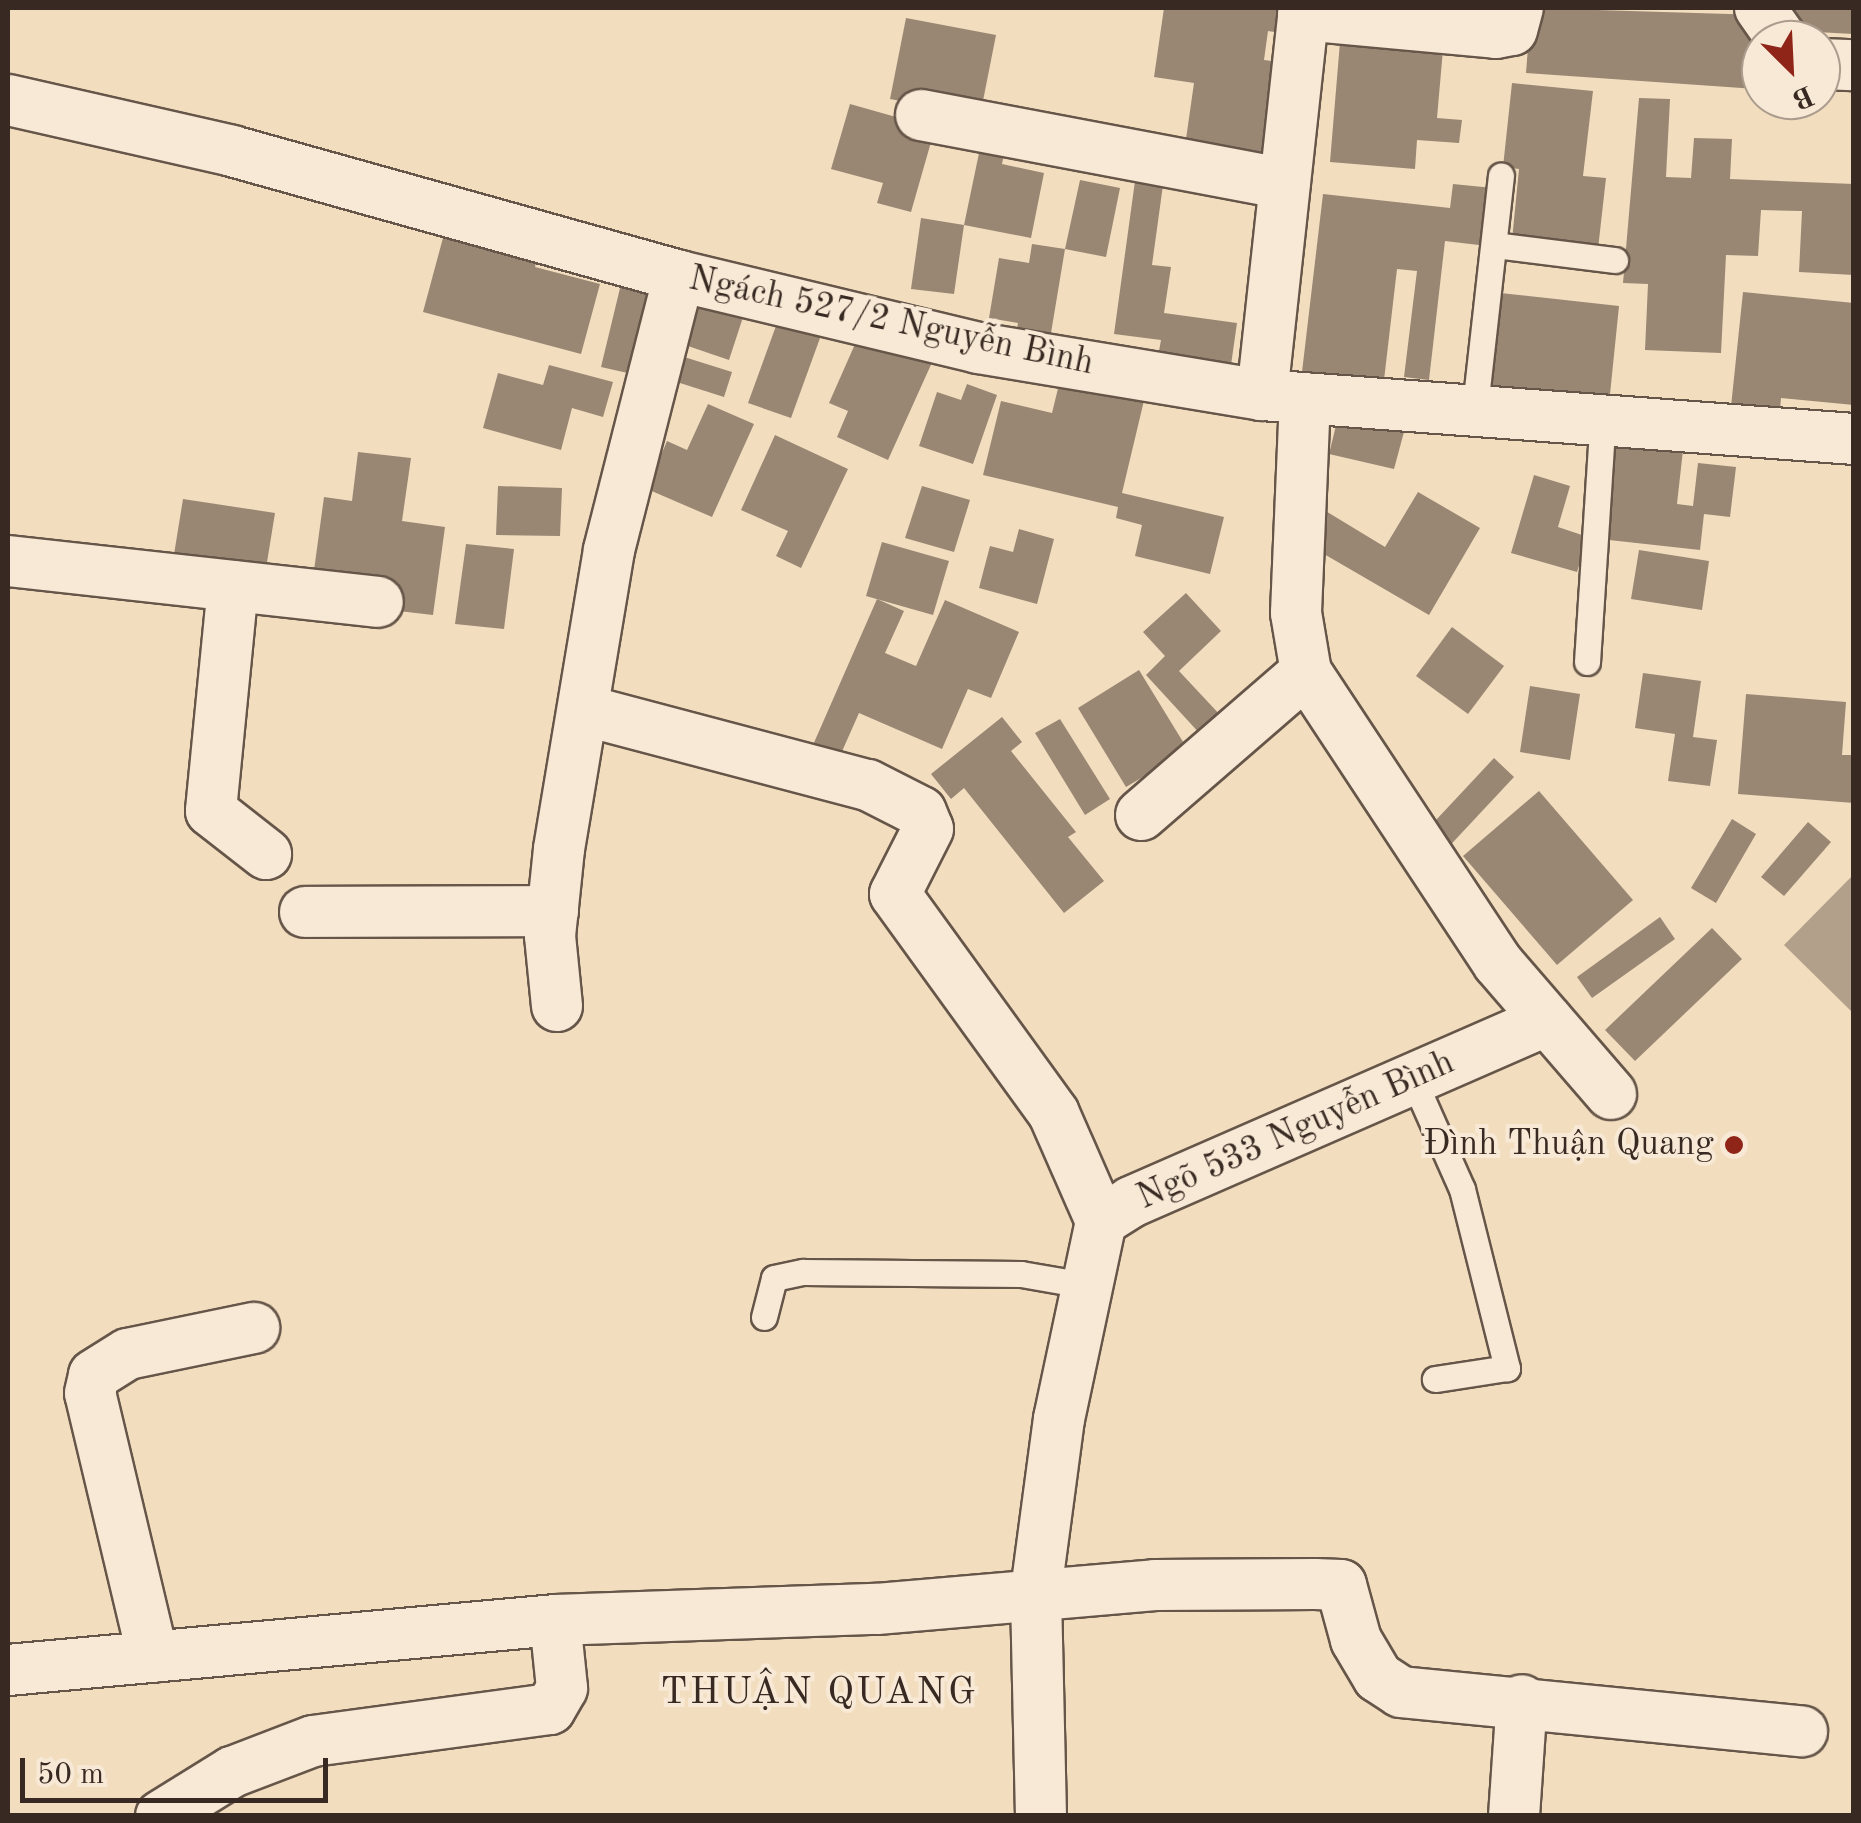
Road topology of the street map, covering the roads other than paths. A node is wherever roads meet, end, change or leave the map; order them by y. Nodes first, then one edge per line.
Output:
1 (1518, 8) edge
2 (1303, 12) edge
3 (8, 100) edge
4 (922, 115) dead end
5 (1501, 175) dead end
6 (1285, 184) junction
7 (1494, 244) junction
8 (1614, 260) dead end
9 (678, 276) junction
10 (1284, 396) junction
11 (1474, 407) junction
12 (1603, 416) junction
13 (1854, 439) edge
14 (8, 561) edge
15 (233, 586) junction
16 (378, 602) dead end
17 (1587, 662) dead end
18 (1306, 672) junction
19 (587, 710) junction
20 (1141, 815) dead end
21 (266, 854) dead end
22 (553, 910) junction
23 (305, 912) dead end
24 (557, 1006) dead end
25 (1547, 1020) junction
26 (1413, 1080) junction
27 (1611, 1094) dead end
28 (1102, 1221) junction
29 (1085, 1286) junction
30 (764, 1317) dead end
31 (254, 1328) dead end
32 (1435, 1379) dead end
33 (1036, 1591) junction
34 (555, 1620) junction
35 (152, 1657) junction
36 (8, 1670) edge
37 (1522, 1700) junction
38 (1802, 1732) dead end
39 (160, 1816) edge
40 (1041, 1816) edge
41 (1514, 1816) edge

1 - 2 street
2 - 6 street
3 - 9 street, Ngách 527/2 Nguyễn Bình
4 - 6 street
5 - 7 lane
6 - 10 street
7 - 8 lane
7 - 11 lane
9 - 10 street, Ngách 527/2 Nguyễn Bình
9 - 19 street
10 - 11 street, Ngách 527/2 Nguyễn Bình
10 - 18 street
11 - 12 street, Ngách 527/2 Nguyễn Bình
12 - 13 street, Ngách 527/2 Nguyễn Bình
12 - 17 lane
14 - 15 street
15 - 16 street
15 - 21 street
18 - 20 street
18 - 25 street
19 - 22 street
19 - 28 street
22 - 23 street
22 - 24 street
25 - 26 street, Ngõ 533 Nguyễn Bình
25 - 27 street
26 - 28 street, Ngõ 533 Nguyễn Bình
26 - 32 lane
28 - 29 street, Ngõ 533 Nguyễn Bình
29 - 30 lane
29 - 33 street, Ngõ 533 Nguyễn Bình
31 - 35 street
33 - 34 street
33 - 37 street
33 - 40 street, Ngõ 533 Nguyễn Bình
34 - 35 street
34 - 39 street
35 - 36 street
37 - 38 street
37 - 41 street

